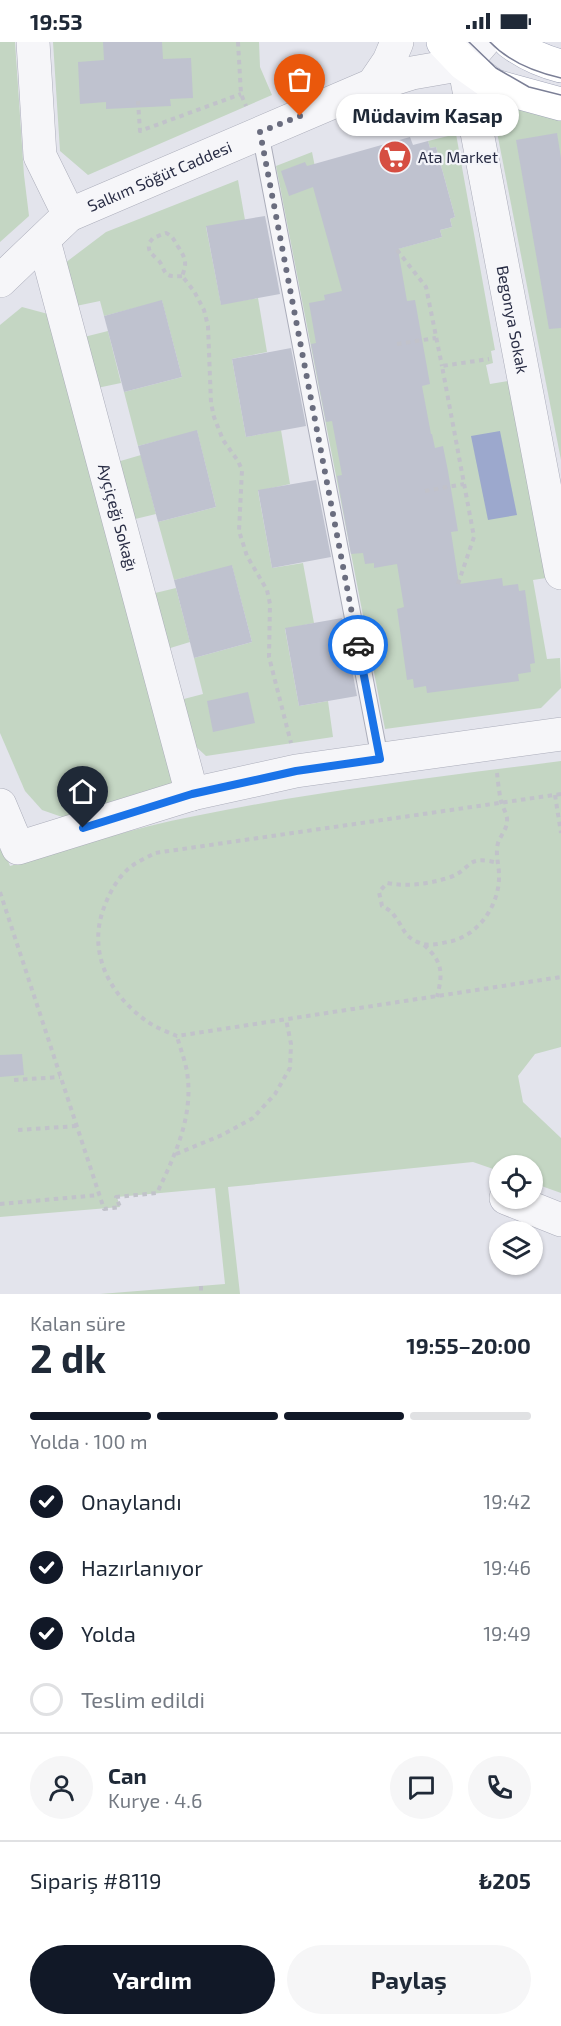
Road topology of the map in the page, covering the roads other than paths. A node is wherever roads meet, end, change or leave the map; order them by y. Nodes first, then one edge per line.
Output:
1 (33, 42) edge
2 (397, 42) edge
3 (510, 42) edge
4 (463, 49) edge
5 (561, 66) edge
6 (372, 86) junction
7 (561, 104) edge
8 (253, 119) junction
9 (69, 215) junction
10 (44, 240) junction
11 (0, 281) edge
12 (561, 573) edge
13 (561, 734) edge
14 (380, 759) junction
15 (192, 794) junction
16 (0, 805) edge
17 (533, 1209) edge
18 (561, 1220) edge

1 - 9 street
2 - 6 street
3 - 5 main road
4 - 6 street, Salkım Söğüt Caddesi
4 - 7 main road
4 - 12 street, Begonya Sokak
6 - 8 street, Salkım Söğüt Caddesi
8 - 9 street, Salkım Söğüt Caddesi
8 - 14 lane
9 - 10 street, Salkım Söğüt Caddesi
10 - 11 street, Salkım Söğüt Caddesi
10 - 15 street, Ayçiçeği Sokağı
13 - 14 street
14 - 15 street
15 - 16 street
17 - 18 street

